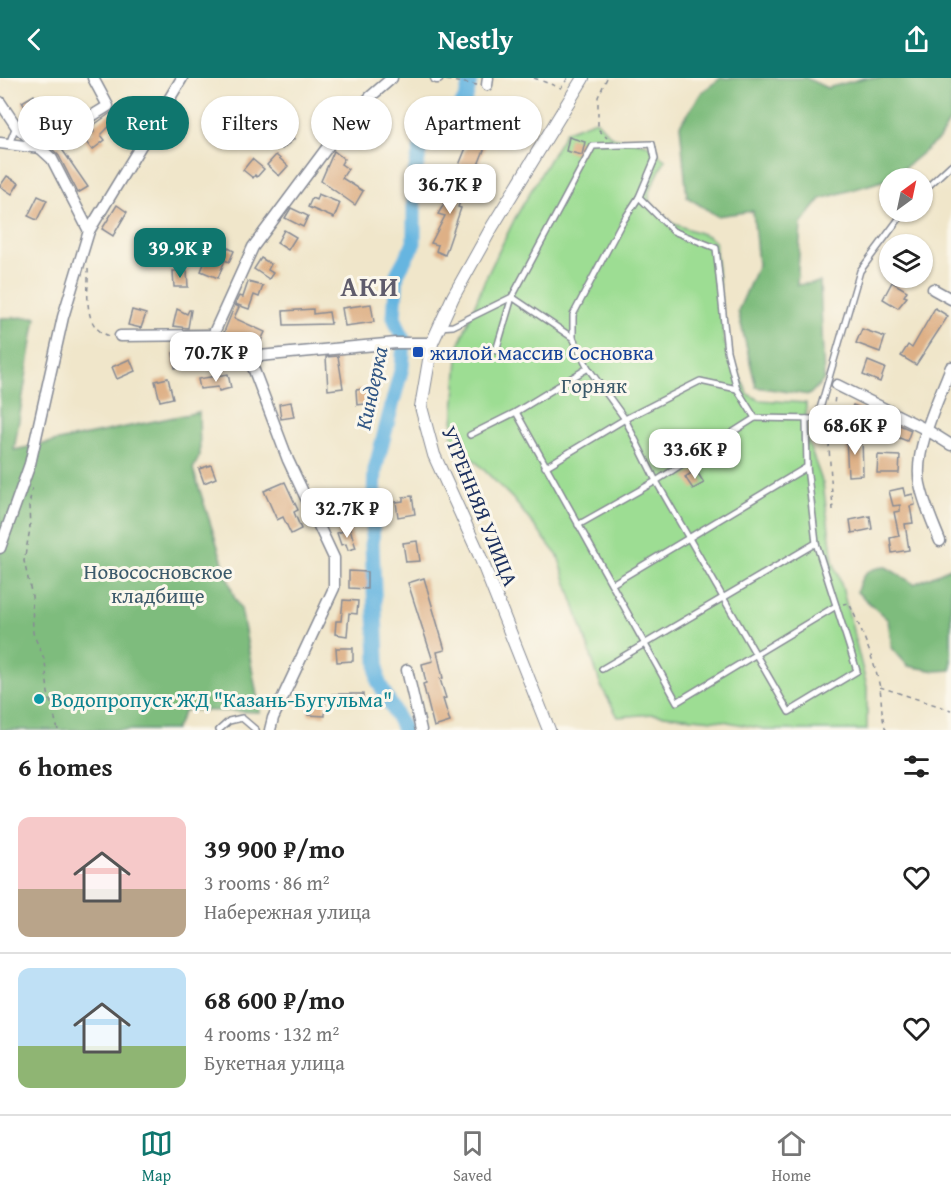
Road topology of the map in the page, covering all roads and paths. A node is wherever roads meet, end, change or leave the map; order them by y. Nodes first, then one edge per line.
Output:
1 (93, 78) edge
2 (182, 78) edge
3 (392, 78) edge
4 (437, 78) edge
5 (534, 78) edge
6 (568, 78) edge
7 (583, 78) edge
8 (607, 78) edge
9 (472, 85) dead end
10 (0, 102) edge
11 (94, 115) edge
12 (16, 126) joint
13 (4, 144) edge
14 (608, 144) junction
15 (42, 150) edge
16 (951, 165) edge
17 (933, 182) edge
18 (639, 197) junction
19 (897, 222) edge
20 (89, 231) junction
21 (83, 250) junction
22 (933, 289) dead end
23 (512, 297) junction
24 (951, 299) edge
25 (438, 327) junction
26 (213, 335) junction
27 (120, 336) joint
28 (573, 338) junction
29 (432, 343) junction
30 (496, 351) dead end
31 (249, 357) junction
32 (951, 367) edge
33 (588, 368) junction
34 (837, 385) joint
35 (737, 389) junction
36 (516, 412) junction
37 (625, 418) junction
38 (755, 418) junction
39 (806, 419) junction
40 (927, 430) junction
41 (470, 435) dead end
42 (951, 445) edge
43 (30, 464) junction
44 (545, 467) junction
45 (807, 467) junction
46 (656, 481) junction
47 (833, 510) dead end
48 (578, 525) junction
49 (689, 540) junction
50 (940, 541) dead end
51 (816, 543) junction
52 (0, 548) edge
53 (612, 584) junction
54 (724, 599) junction
55 (836, 606) junction
56 (646, 643) junction
57 (756, 656) junction
58 (602, 669) dead end
59 (407, 670) dead end
60 (880, 687) junction
61 (951, 710) edge
62 (58, 730) edge
63 (219, 730) edge
64 (256, 730) edge
65 (270, 730) edge
66 (421, 730) edge
67 (549, 730) edge
68 (886, 730) edge

1 - 11 street
2 - 20 street
3 - 26 street
4 - 9 path
5 - 6 path
7 - 25 street, УТРЕННЯЯ УЛИЦА
8 - 14 path
10 - 12 street
12 - 13 lane
14 - 18 lane
14 - 23 lane
15 - 20 street
16 - 17 lane
18 - 28 lane
18 - 35 lane
19 - 39 lane
20 - 21 street
21 - 27 path
21 - 43 street
22 - 24 street
23 - 25 lane
23 - 28 lane
23 - 30 lane
25 - 29 street, УТРЕННЯЯ УЛИЦА
26 - 27 street
26 - 31 street
28 - 33 lane
29 - 31 street
29 - 67 street, УТРЕННЯЯ УЛИЦА
31 - 65 street
32 - 40 street
33 - 36 lane
33 - 37 lane
34 - 40 street
34 - 47 path
35 - 37 lane
35 - 38 lane
36 - 41 lane
36 - 44 lane
37 - 44 lane
37 - 46 lane
38 - 39 lane
38 - 46 lane
39 - 45 lane
40 - 42 street
40 - 50 street
43 - 52 street
43 - 62 path
44 - 48 lane
45 - 49 lane
45 - 51 lane
46 - 48 lane
46 - 49 lane
48 - 53 lane
49 - 53 lane
49 - 54 lane
51 - 54 lane
51 - 55 lane
53 - 56 lane
54 - 56 lane
54 - 57 lane
55 - 57 lane
55 - 57 lane
55 - 60 path
56 - 57 lane
56 - 58 lane
59 - 66 street
60 - 61 path
60 - 68 path
63 - 64 lane

